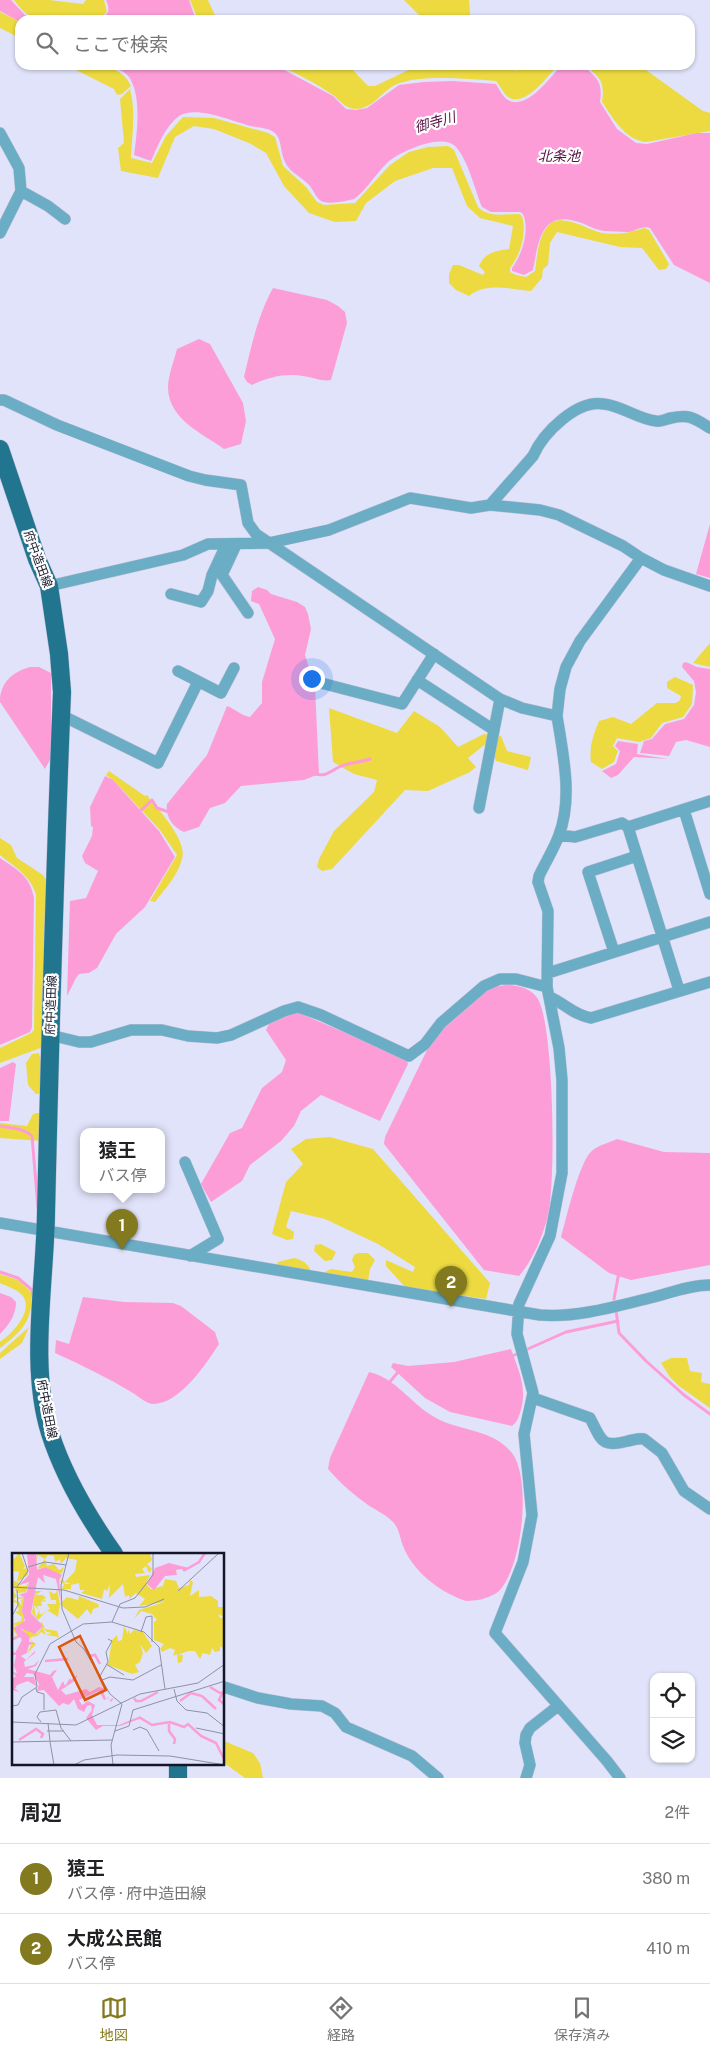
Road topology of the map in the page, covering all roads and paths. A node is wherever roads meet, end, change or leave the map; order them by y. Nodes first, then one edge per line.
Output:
1 (0, 133) edge
2 (21, 191) junction
3 (65, 218) dead end
4 (0, 234) edge
5 (0, 400) edge
6 (710, 428) edge
7 (0, 449) edge
8 (490, 505) junction
9 (269, 543) junction
10 (231, 545) junction
11 (641, 558) junction
12 (49, 586) junction
13 (710, 586) edge
14 (171, 594) dead end
15 (248, 613) dead end
16 (434, 654) junction
17 (234, 668) dead end
18 (178, 671) dead end
19 (417, 680) junction
20 (198, 682) junction
21 (321, 683) dead end
22 (500, 699) junction
23 (61, 715) junction
24 (557, 716) junction
25 (494, 730) junction
26 (710, 802) edge
27 (479, 808) dead end
28 (684, 810) junction
29 (628, 827) junction
30 (559, 835) junction
31 (637, 856) junction
32 (710, 894) edge
33 (710, 922) edge
34 (662, 937) junction
35 (614, 952) junction
36 (548, 973) junction
37 (710, 982) edge
38 (679, 990) junction
39 (549, 992) junction
40 (50, 1035) junction
41 (186, 1162) dead end
42 (0, 1223) edge
43 (46, 1231) junction
44 (190, 1256) junction
45 (710, 1285) edge
46 (519, 1312) junction
47 (532, 1398) junction
48 (710, 1509) edge
49 (113, 1553) edge
50 (225, 1687) edge
51 (558, 1706) junction
52 (438, 1778) edge
53 (526, 1778) edge
54 (620, 1778) edge

1 - 2 street
2 - 3 street
2 - 4 street
5 - 9 street
6 - 8 street
7 - 12 main road, 府中造田線
8 - 9 street
8 - 11 street
9 - 10 street
9 - 16 street
10 - 12 street
10 - 14 street
10 - 15 street
11 - 13 street
11 - 24 street
12 - 23 main road, 府中造田線
16 - 19 street
16 - 22 street
17 - 20 street
18 - 20 street
19 - 21 street
19 - 25 street
20 - 23 street
22 - 24 street
22 - 25 street
23 - 40 main road, 府中造田線
24 - 30 street
25 - 27 street
26 - 28 street
28 - 29 street
28 - 32 street
29 - 30 street
29 - 31 street
30 - 36 street
31 - 34 street
31 - 35 street
33 - 34 street
34 - 35 street
34 - 38 street
35 - 36 street
36 - 39 street
37 - 38 street
38 - 39 street
39 - 40 street
39 - 46 street
40 - 43 main road, 府中造田線
41 - 44 street
42 - 43 street
43 - 44 street
43 - 49 main road, 府中造田線
44 - 46 street
45 - 46 street
46 - 47 street
47 - 48 street
47 - 51 street
50 - 52 street
51 - 53 street
51 - 54 street

